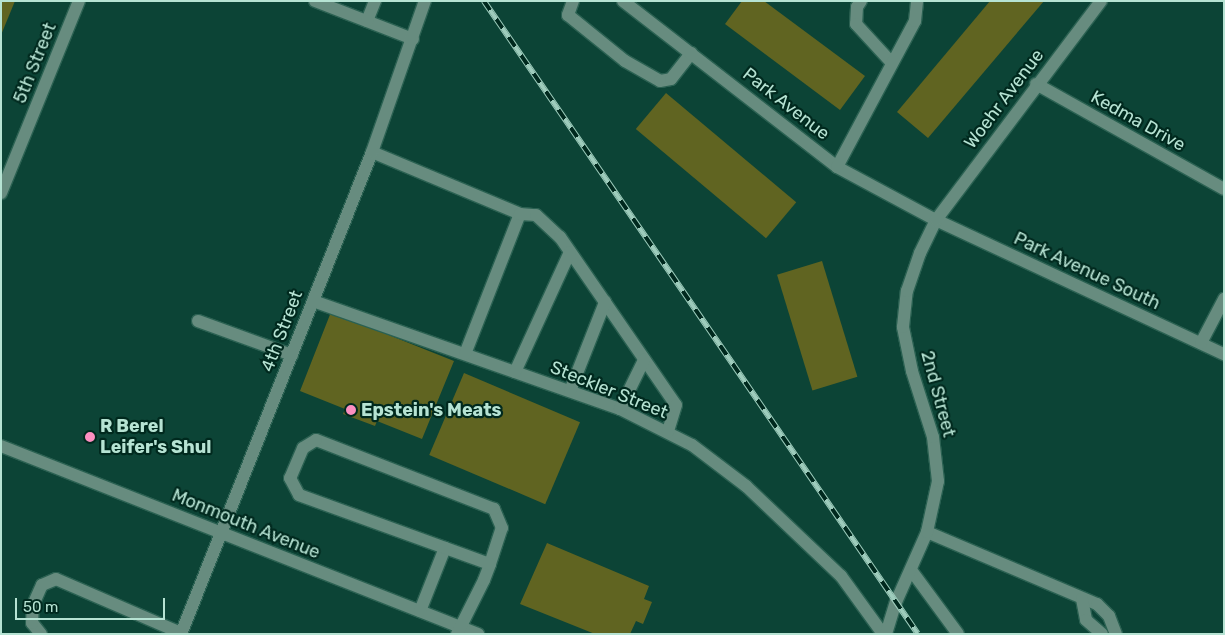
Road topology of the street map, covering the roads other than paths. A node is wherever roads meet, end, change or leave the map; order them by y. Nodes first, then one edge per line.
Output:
1 (79, 1) edge
2 (376, 1) edge
3 (425, 1) edge
4 (435, 1) edge
5 (573, 1) edge
6 (623, 1) edge
7 (861, 1) edge
8 (917, 1) edge
9 (1101, 1) edge
10 (318, 2) edge
11 (367, 22) junction
12 (412, 39) junction
13 (691, 53) junction
14 (891, 62) junction
15 (1036, 84) junction
16 (372, 152) junction
17 (837, 167) junction
18 (6, 171) edge
19 (1224, 189) edge
20 (1, 193) edge
21 (520, 214) junction
22 (936, 220) junction
23 (570, 252) junction
24 (1224, 299) edge
25 (313, 301) junction
26 (605, 302) junction
27 (198, 321) dead end
28 (1201, 344) junction
29 (465, 354) junction
30 (1224, 354) edge
31 (292, 355) junction
32 (644, 360) junction
33 (515, 372) junction
34 (570, 391) junction
35 (620, 409) junction
36 (668, 432) junction
37 (1, 446) edge
38 (927, 532) junction
39 (221, 534) junction
40 (445, 548) junction
41 (490, 564) junction
42 (911, 570) junction
43 (1082, 600) junction
44 (420, 611) junction
45 (459, 630) edge
46 (181, 633) edge
47 (41, 634) edge
48 (478, 634) edge
49 (884, 634) edge
50 (958, 634) edge
51 (1102, 634) edge
52 (1116, 634) edge

1 - 18 street, 5th Street
2 - 11 street
3 - 12 street
4 - 12 street
5 - 13 street
6 - 13 street, Park Avenue
7 - 14 street
8 - 14 street
9 - 15 street, Woehr Avenue
10 - 11 street
11 - 12 street
12 - 16 street, 4th Street
13 - 17 street, Park Avenue
14 - 17 street
15 - 19 street, Kedma Drive
15 - 22 street, Woehr Avenue
16 - 21 street
16 - 25 street, 4th Street
17 - 22 street, Park Avenue
18 - 20 street, 5th Street
21 - 23 street
21 - 29 street
22 - 28 street, Park Avenue South
22 - 38 street, 2nd Street
23 - 26 street
23 - 33 street
24 - 28 street
25 - 29 street, Steckler Street
25 - 31 street, 4th Street
26 - 32 street
26 - 34 street
27 - 31 street
28 - 30 street, Park Avenue South
29 - 33 street, Steckler Street
31 - 39 street, 4th Street
32 - 35 street
32 - 36 street
33 - 34 street, Steckler Street
34 - 35 street, Steckler Street
35 - 36 street, Steckler Street
36 - 49 street, Steckler Street
37 - 39 street, Monmouth Avenue
38 - 42 street, 2nd Street
38 - 43 street
39 - 44 street, Monmouth Avenue
39 - 46 street, 4th Street
40 - 41 street
40 - 41 street
40 - 44 street
41 - 45 street
42 - 49 street, 2nd Street
42 - 50 street
43 - 51 street
43 - 52 street
44 - 45 street, Monmouth Avenue
45 - 48 street, Monmouth Avenue
46 - 47 street

